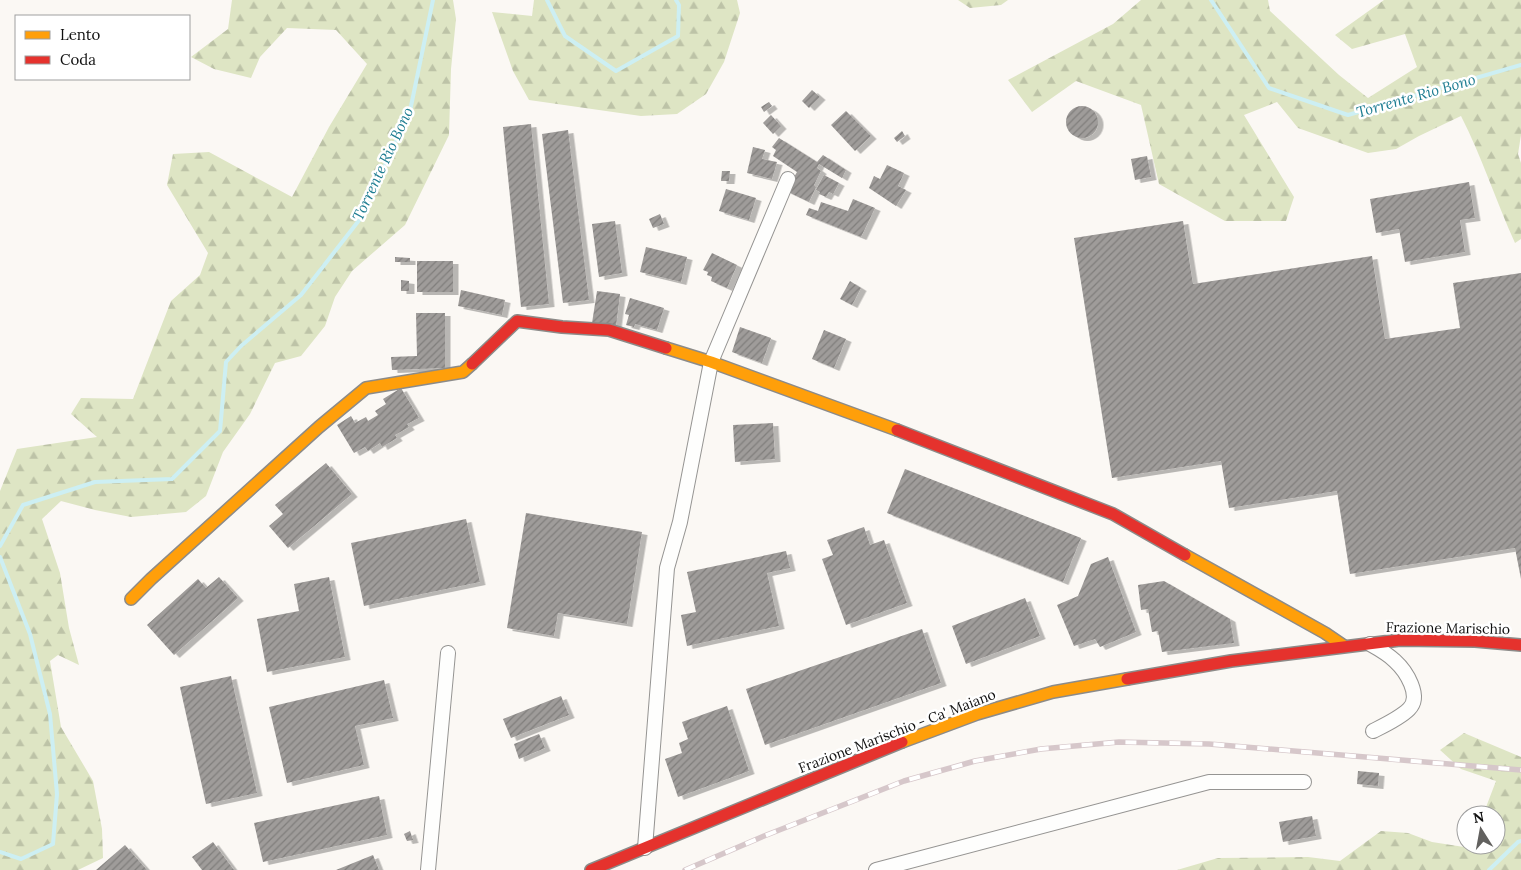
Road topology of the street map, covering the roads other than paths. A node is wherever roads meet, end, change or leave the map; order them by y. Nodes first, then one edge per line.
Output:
1 (788, 179) dead end
2 (711, 362) junction
3 (131, 599) dead end
4 (1370, 644) junction
5 (1521, 645) edge
6 (1344, 646) junction
7 (448, 653) dead end
8 (1373, 731) dead end
9 (1304, 782) dead end
10 (645, 848) junction
11 (428, 870) edge
12 (592, 870) edge
13 (876, 870) edge

1 - 2 street
2 - 3 street
2 - 6 street
2 - 10 street
4 - 5 street, Frazione Marischio
4 - 6 street, Frazione Marischio
4 - 8 street
6 - 10 street, Frazione Marischio - Ca' Maiano
7 - 11 street
9 - 13 street
10 - 12 street, Frazione Marischio - Ca' Maiano

